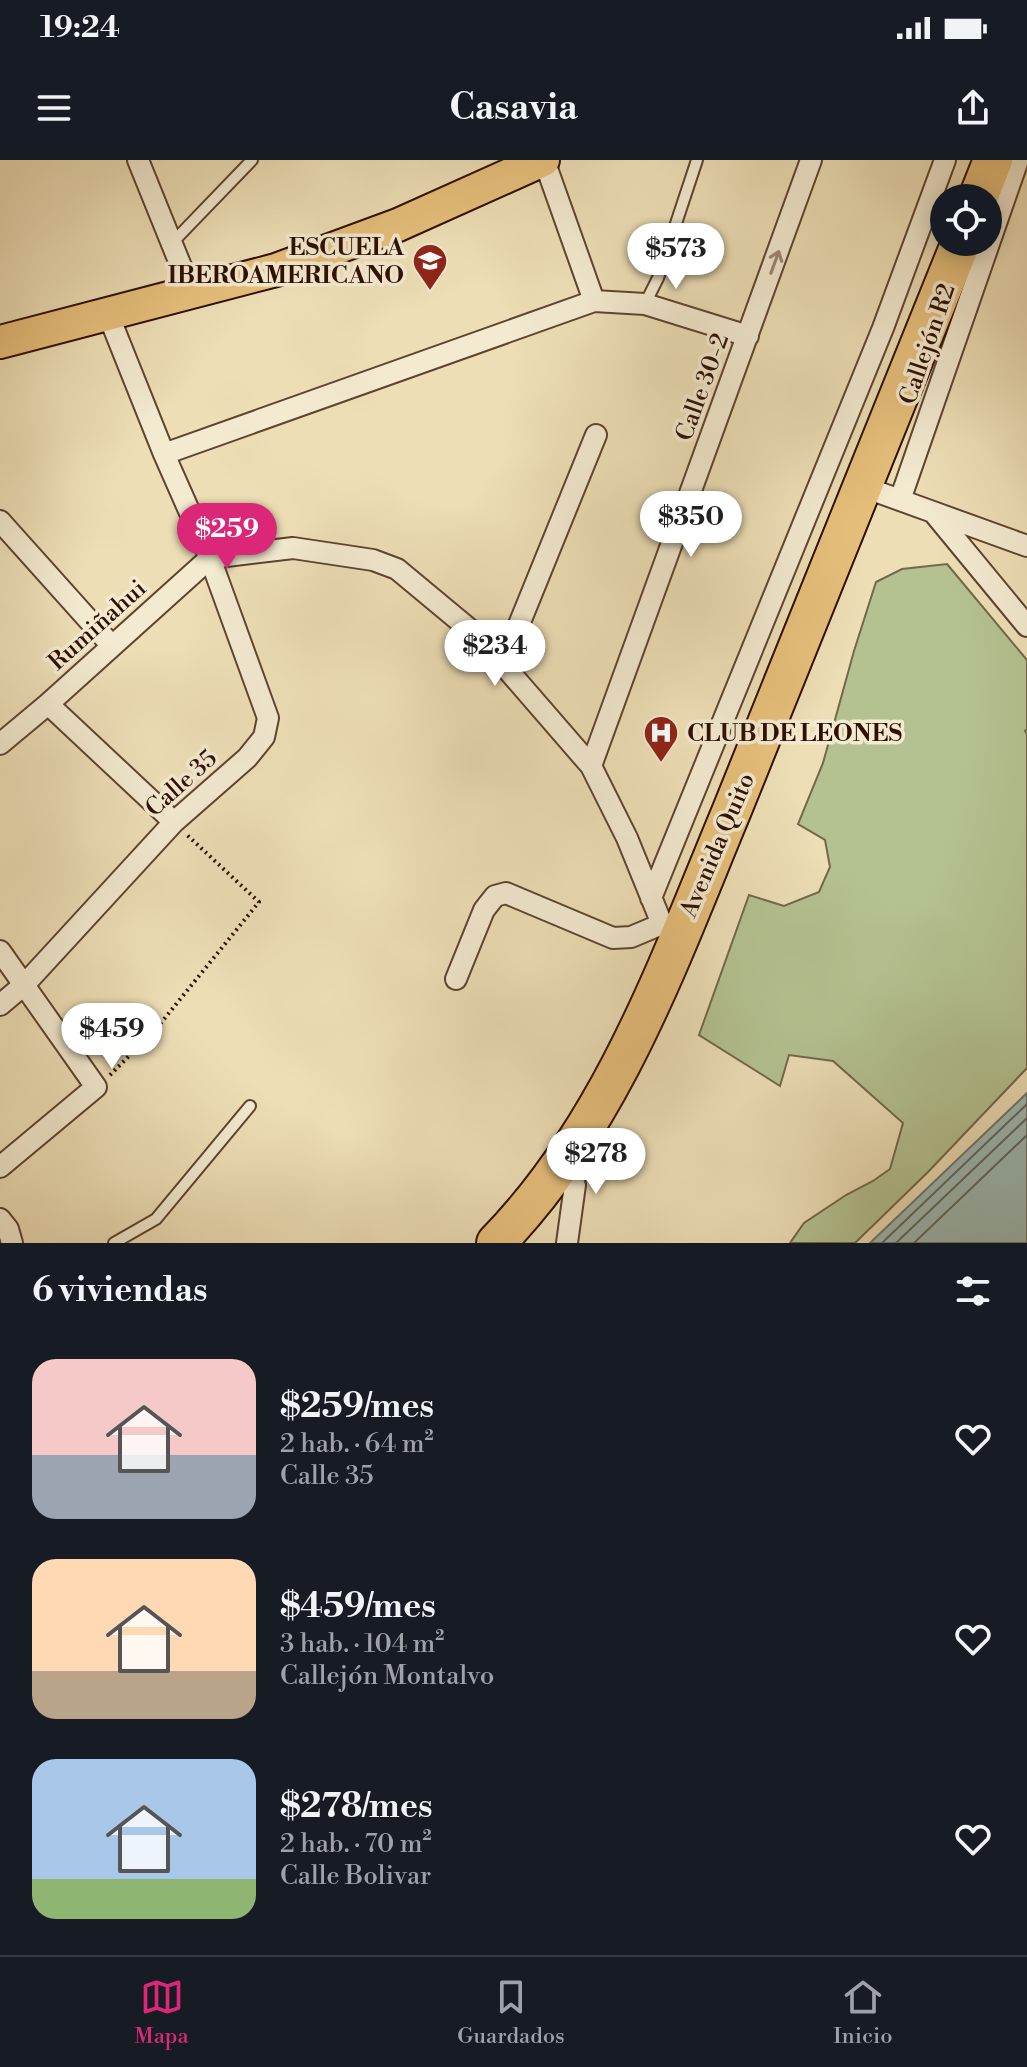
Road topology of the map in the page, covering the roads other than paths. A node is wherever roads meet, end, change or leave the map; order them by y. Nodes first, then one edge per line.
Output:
1 (138, 160) edge
2 (252, 160) edge
3 (544, 160) edge
4 (697, 160) edge
5 (811, 160) edge
6 (945, 160) edge
7 (993, 160) edge
8 (1018, 160) edge
9 (984, 184) edge
10 (172, 243) junction
11 (955, 256) edge
12 (191, 291) junction
13 (594, 301) junction
14 (645, 304) junction
15 (108, 314) junction
16 (748, 336) junction
17 (0, 342) edge
18 (596, 435) dead end
19 (164, 454) junction
20 (861, 486) junction
21 (900, 500) junction
22 (933, 512) junction
23 (0, 521) edge
24 (1027, 546) edge
25 (210, 558) junction
26 (1027, 626) edge
27 (112, 646) junction
28 (503, 664) junction
29 (48, 704) junction
30 (0, 744) edge
31 (591, 766) junction
32 (174, 822) junction
33 (651, 898) junction
34 (672, 928) junction
35 (0, 951) edge
36 (456, 979) dead end
37 (25, 984) junction
38 (0, 1005) edge
39 (250, 1106) dead end
40 (0, 1167) edge
41 (559, 1168) junction
42 (0, 1219) edge
43 (12, 1243) edge
44 (114, 1243) edge
45 (496, 1243) edge
46 (567, 1243) edge

1 - 10 street
2 - 10 lane
3 - 12 main road
3 - 13 street
4 - 14 lane
16 -> 5 street, Calle 30-2
6 - 33 street
7 - 9 highway
8 - 21 street, Callejón R2
10 - 12 street
11 - 20 highway, Avenida Quito
12 - 15 main road
13 - 14 street
13 - 19 street
14 - 16 street
15 - 17 main road
15 - 19 street
16 - 31 street, Calle 30-2
18 - 28 street
19 - 25 street
20 - 21 street
20 - 34 highway, Avenida Quito
21 - 22 street
22 - 24 street
22 - 26 street
23 - 27 street
25 - 27 street, Rumiñahui
25 - 28 street
25 - 32 street, Calle 35
27 - 29 street, Rumiñahui
28 - 31 street
29 - 30 street, Rumiñahui
29 - 32 street
31 - 33 street
32 - 37 street, Calle 35
33 - 34 street
34 - 36 street
34 - 41 highway, Avenida Quito
35 - 37 street
37 - 38 street, Calle 35
37 - 40 street
39 - 44 lane
41 - 45 highway, Avenida Quito
41 - 46 street
42 - 43 street

